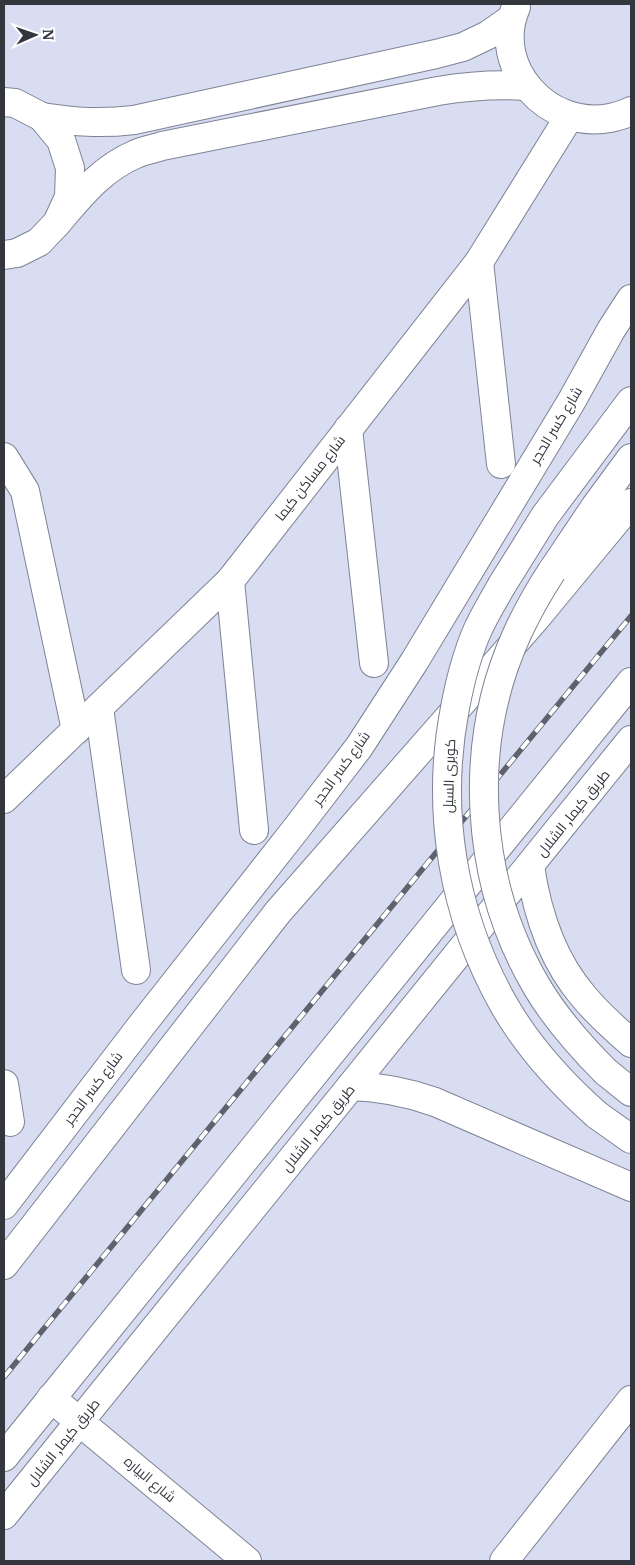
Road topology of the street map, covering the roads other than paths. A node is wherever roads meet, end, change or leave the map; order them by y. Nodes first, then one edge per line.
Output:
1 (514, 11) edge
2 (526, 86) junction
3 (7, 101) edge
4 (631, 110) edge
5 (42, 117) junction
6 (569, 117) junction
7 (48, 233) junction
8 (4, 255) edge
9 (479, 262) junction
10 (4, 276) edge
11 (631, 299) edge
12 (631, 401) edge
13 (348, 429) junction
14 (4, 458) edge
15 (631, 458) edge
16 (501, 464) dead end
17 (631, 503) edge
18 (230, 581) junction
19 (374, 663) dead end
20 (631, 682) edge
21 (99, 708) junction
22 (76, 730) junction
23 (631, 740) edge
24 (4, 799) edge
25 (254, 830) dead end
26 (530, 866) junction
27 (136, 970) dead end
28 (631, 1043) edge
29 (4, 1084) edge
30 (351, 1086) junction
31 (631, 1092) edge
32 (10, 1122) dead end
33 (631, 1139) edge
34 (631, 1187) edge
35 (4, 1205) edge
36 (4, 1265) edge
37 (52, 1398) junction
38 (631, 1400) edge
39 (80, 1420) junction
40 (4, 1457) edge
41 (4, 1515) edge
42 (247, 1561) edge
43 (504, 1561) edge

1 - 2 main road
1 - 5 main road
2 - 6 main road
2 - 7 main road
3 - 5 main road
4 - 6 main road
5 - 7 main road
6 - 9 main road, شارع مساكن كيما
7 - 8 main road
7 - 10 main road
9 - 13 main road, شارع مساكن كيما
9 - 16 main road
11 - 35 main road, شارع كسر الحجر
12 - 33 main road, كوبرى السيل, bridge
13 - 18 main road, شارع مساكن كيما
13 - 19 main road
14 - 22 main road
15 - 31 main road, bridge
17 - 36 main road
18 - 21 main road, شارع مساكن كيما
18 - 25 main road
20 - 37 main road
21 - 22 main road, شارع مساكن كيما
21 - 27 main road
22 - 24 main road, شارع مساكن كيما
23 - 26 main road, طريق كيما, الشلال
26 - 28 main road
26 - 30 main road, طريق كيما, الشلال
29 - 32 main road
30 - 34 main road
30 - 39 main road, طريق كيما, الشلال
37 - 39 main road, شارع البياره
37 - 40 main road
38 - 43 main road
39 - 41 main road, طريق كيما, الشلال
39 - 42 main road, شارع البياره

